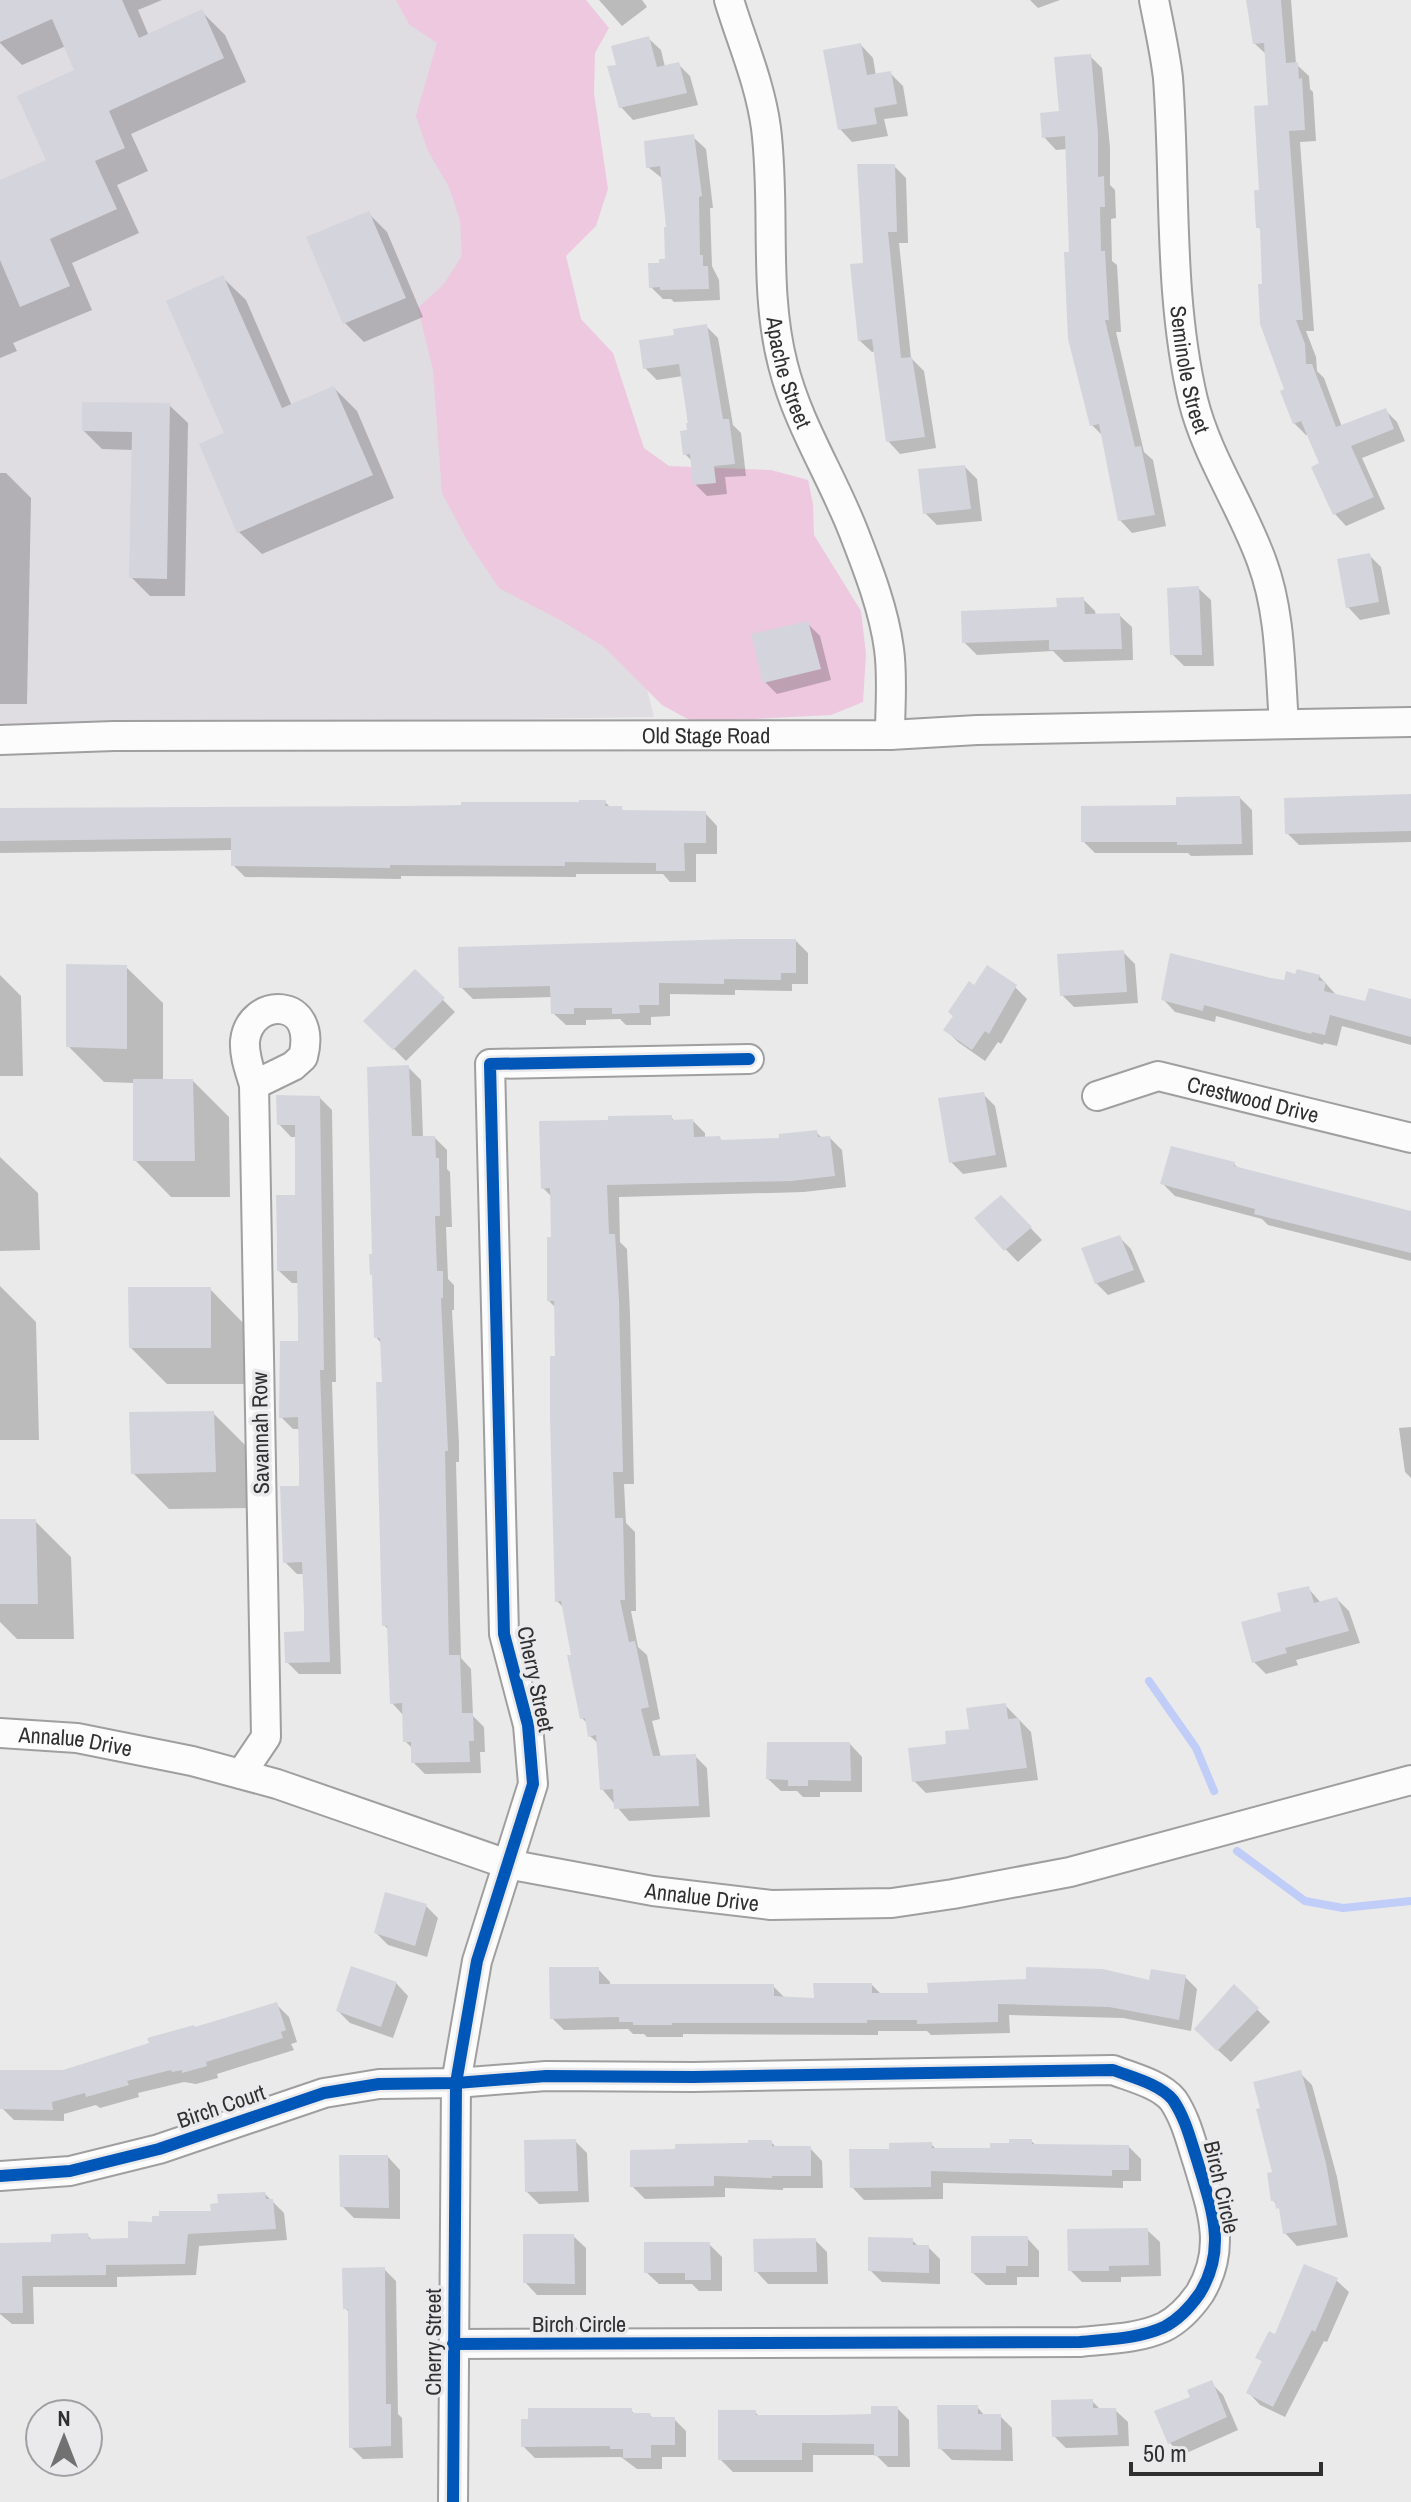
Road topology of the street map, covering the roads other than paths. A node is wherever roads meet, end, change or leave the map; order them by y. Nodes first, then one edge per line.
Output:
1 (729, 0) edge
2 (1154, 0) edge
3 (1411, 722) edge
4 (1284, 724) junction
5 (890, 735) junction
6 (0, 740) edge
7 (749, 1059) dead end
8 (254, 1085) dead end
9 (1097, 1096) dead end
10 (1411, 1138) edge
11 (0, 1733) edge
12 (241, 1774) junction
13 (1411, 1780) edge
14 (507, 1864) junction
15 (456, 2083) junction
16 (0, 2176) edge
17 (453, 2344) junction
18 (453, 2502) edge

1 - 5 street, Apache Street
2 - 4 street, Seminole Street
3 - 4 street, Old Stage Road
4 - 5 street, Old Stage Road
5 - 6 street, Old Stage Road
7 - 14 street, Cherry Street
8 - 12 street, Savannah Row
9 - 10 street, Crestwood Drive
11 - 12 street, Annalue Drive
12 - 14 street, Annalue Drive
13 - 14 street, Annalue Drive
14 - 15 street, Cherry Street
15 - 16 street, Birch Court
15 - 17 street, Cherry Street
15 - 17 street, Birch Circle
17 - 18 street, Cherry Street

